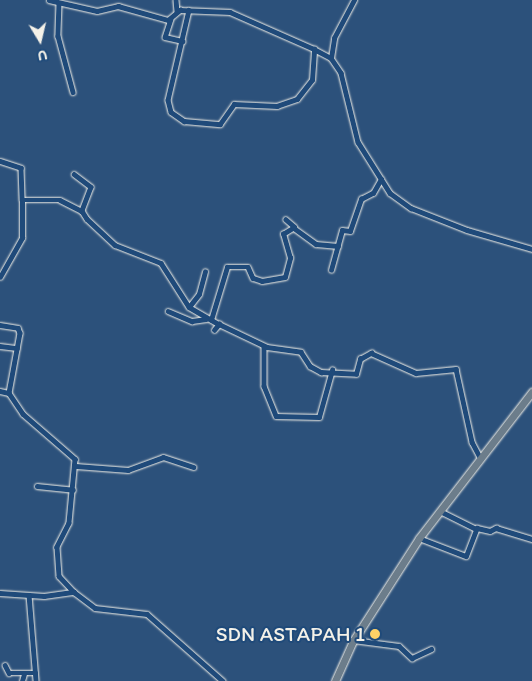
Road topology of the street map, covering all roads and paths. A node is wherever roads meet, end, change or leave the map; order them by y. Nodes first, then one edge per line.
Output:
1 (50, 0) edge
2 (176, 0) edge
3 (354, 0) edge
4 (58, 3) junction
5 (189, 10) junction
6 (176, 11) junction
7 (171, 19) junction
8 (184, 41) junction
9 (314, 49) junction
10 (331, 58) junction
11 (73, 92) dead end
12 (0, 161) edge
13 (74, 174) dead end
14 (382, 179) junction
15 (22, 200) junction
16 (82, 211) junction
17 (286, 220) dead end
18 (294, 228) junction
19 (338, 246) junction
20 (532, 249) edge
21 (331, 270) dead end
22 (205, 272) dead end
23 (0, 277) edge
24 (189, 307) junction
25 (168, 311) dead end
26 (209, 320) junction
27 (220, 324) junction
28 (0, 325) edge
29 (214, 330) dead end
30 (0, 346) edge
31 (264, 346) junction
32 (17, 348) junction
33 (332, 370) junction
34 (0, 391) edge
35 (532, 392) edge
36 (9, 393) junction
37 (480, 457) junction
38 (76, 466) junction
39 (193, 467) dead end
40 (37, 486) dead end
41 (73, 490) junction
42 (440, 511) junction
43 (476, 529) junction
44 (419, 538) junction
45 (532, 538) edge
46 (74, 592) junction
47 (0, 593) edge
48 (29, 595) junction
49 (354, 640) junction
50 (431, 649) dead end
51 (5, 666) dead end
52 (36, 673) junction
53 (24, 674) junction
54 (22, 681) edge
55 (36, 681) edge
56 (223, 681) edge
57 (335, 681) edge

1 - 4 street
2 - 6 street
3 - 10 street
4 - 7 street
4 - 11 street
5 - 6 street
5 - 8 street
5 - 9 street
6 - 7 street
7 - 8 street
8 - 9 street
9 - 10 street
10 - 14 street
12 - 15 street
13 - 16 street
14 - 19 street
14 - 20 street
15 - 16 street
15 - 23 street
16 - 24 street
17 - 18 street
18 - 19 street
18 - 26 street
19 - 21 street
22 - 24 street
24 - 26 street
25 - 26 street
26 - 27 street
27 - 29 street
27 - 31 street
28 - 32 street
30 - 32 street
31 - 33 street
31 - 33 street
32 - 36 street
33 - 37 street
34 - 36 street
35 - 37 main road
36 - 38 street
37 - 42 main road
38 - 39 street
38 - 41 street
40 - 41 street
41 - 46 street
42 - 43 street
42 - 44 main road
43 - 44 street
43 - 45 street
44 - 49 main road
46 - 48 street
46 - 56 street
47 - 48 street
48 - 52 street
49 - 50 street
49 - 57 main road
51 - 53 street
52 - 53 street
52 - 55 street
53 - 54 street

